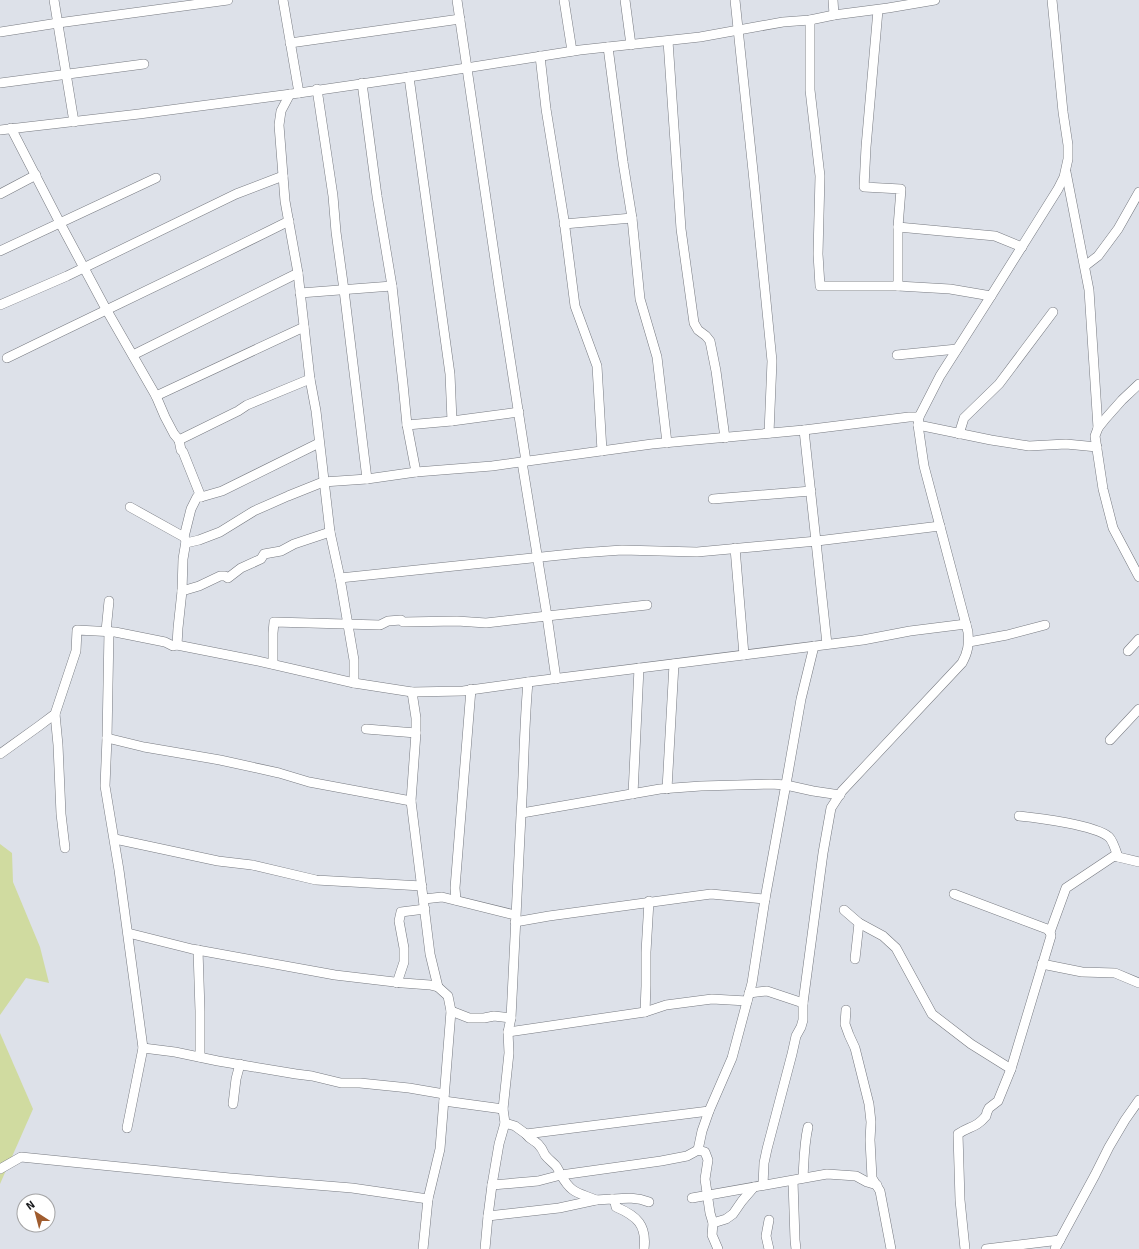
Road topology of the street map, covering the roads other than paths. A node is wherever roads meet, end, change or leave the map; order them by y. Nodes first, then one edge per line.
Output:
1 (54, 0) edge
2 (228, 0) edge
3 (283, 0) edge
4 (457, 0) edge
5 (564, 0) edge
6 (625, 0) edge
7 (735, 0) edge
8 (833, 0) edge
9 (935, 0) edge
10 (1052, 0) edge
11 (162, 4) edge
12 (878, 10) junction
13 (834, 15) junction
14 (460, 19) junction
15 (810, 20) junction
16 (58, 23) junction
17 (738, 30) junction
18 (0, 32) edge
19 (668, 41) junction
20 (290, 43) junction
21 (631, 45) junction
22 (608, 47) junction
23 (572, 51) junction
24 (540, 56) junction
25 (144, 64) dead end
26 (467, 68) junction
27 (66, 75) junction
28 (409, 77) junction
29 (0, 83) edge
30 (362, 83) junction
31 (317, 89) junction
32 (294, 93) junction
33 (74, 122) junction
34 (12, 128) junction
35 (0, 130) edge
36 (1066, 170) junction
37 (36, 175) junction
38 (283, 176) junction
39 (156, 178) dead end
40 (1139, 192) edge
41 (0, 194) edge
42 (632, 218) junction
43 (288, 221) junction
44 (60, 223) junction
45 (564, 224) junction
46 (898, 227) junction
47 (1022, 247) junction
48 (0, 251) edge
49 (1085, 266) junction
50 (84, 267) junction
51 (298, 273) junction
52 (392, 286) junction
53 (898, 286) junction
54 (344, 290) junction
55 (300, 293) junction
56 (992, 296) junction
57 (0, 305) edge
58 (106, 309) junction
59 (1053, 312) dead end
60 (304, 327) junction
61 (957, 349) junction
62 (133, 355) junction
63 (897, 355) dead end
64 (7, 358) dead end
65 (310, 379) junction
66 (1139, 384) edge
67 (156, 396) junction
68 (519, 412) junction
69 (452, 421) junction
70 (919, 421) junction
71 (407, 425) junction
72 (1098, 428) junction
73 (804, 430) junction
74 (769, 433) junction
75 (959, 434) junction
76 (725, 438) junction
77 (179, 440) junction
78 (319, 443) junction
79 (667, 443) junction
80 (1097, 447) junction
81 (602, 451) junction
82 (524, 461) junction
83 (416, 472) junction
84 (367, 479) junction
85 (324, 482) junction
86 (811, 491) junction
87 (201, 497) junction
88 (713, 499) dead end
89 (130, 507) dead end
90 (940, 526) junction
91 (330, 532) junction
92 (185, 540) junction
93 (817, 541) junction
94 (735, 548) junction
95 (538, 557) junction
96 (340, 578) junction
97 (1139, 578) edge
98 (182, 591) junction
99 (109, 601) dead end
100 (647, 605) dead end
101 (547, 616) junction
102 (966, 624) junction
103 (1045, 624) dead end
104 (348, 625) junction
105 (107, 631) junction
106 (1139, 639) edge
107 (969, 642) junction
108 (827, 644) junction
109 (177, 645) junction
110 (814, 646) junction
111 (1128, 651) dead end
112 (744, 655) junction
113 (273, 664) junction
114 (674, 664) junction
115 (638, 668) junction
116 (556, 679) junction
117 (528, 682) junction
118 (354, 683) junction
119 (471, 689) junction
120 (412, 692) junction
121 (1139, 709) edge
122 (55, 714) junction
123 (366, 729) dead end
124 (416, 734) junction
125 (107, 738) junction
126 (1110, 740) dead end
127 (0, 754) edge
128 (786, 785) junction
129 (667, 788) junction
130 (633, 794) junction
131 (840, 795) junction
132 (411, 801) junction
133 (522, 813) junction
134 (1019, 816) dead end
135 (115, 839) junction
136 (65, 848) dead end
137 (1118, 857) junction
138 (1139, 862) edge
139 (422, 886) junction
140 (954, 894) dead end
141 (424, 899) junction
142 (765, 899) junction
143 (456, 900) junction
144 (649, 901) junction
145 (425, 909) junction
146 (844, 910) dead end
147 (515, 919) junction
148 (859, 923) junction
149 (1050, 932) junction
150 (128, 933) junction
151 (198, 950) junction
152 (855, 959) dead end
153 (1042, 964) junction
154 (397, 983) junction
155 (1139, 983) edge
156 (438, 987) junction
157 (748, 997) junction
158 (803, 1003) junction
159 (846, 1010) dead end
160 (451, 1011) junction
161 (645, 1012) junction
162 (511, 1018) junction
163 (508, 1032) junction
164 (143, 1048) junction
165 (200, 1057) junction
166 (240, 1064) junction
167 (1011, 1069) junction
168 (444, 1097) junction
169 (1139, 1100) edge
170 (233, 1104) dead end
171 (503, 1109) junction
172 (709, 1111) junction
173 (1135, 1111) edge
174 (505, 1123) junction
175 (808, 1127) dead end
176 (127, 1128) dead end
177 (526, 1134) junction
178 (698, 1150) junction
179 (0, 1169) edge
180 (560, 1175) junction
181 (803, 1178) junction
182 (793, 1181) junction
183 (492, 1185) junction
184 (877, 1185) junction
185 (759, 1186) junction
186 (708, 1195) junction
187 (428, 1198) junction
188 (692, 1198) dead end
189 (612, 1199) junction
190 (596, 1200) junction
191 (649, 1202) dead end
192 (488, 1216) junction
193 (769, 1220) dead end
194 (713, 1224) junction
195 (1060, 1240) junction
196 (423, 1249) edge
197 (485, 1249) edge
198 (644, 1249) edge
199 (718, 1249) edge
200 (769, 1249) edge
201 (796, 1249) edge
202 (891, 1249) edge
203 (965, 1249) edge
204 (986, 1249) edge
205 (1055, 1249) edge

1 - 16 street
2 - 11 street
3 - 20 street
4 - 14 street
5 - 23 street
6 - 21 street
7 - 17 street
8 - 13 street
9 - 12 street
10 - 36 street
11 - 16 street
12 - 13 street
12 - 46 street
13 - 15 street
14 - 20 street
14 - 26 street
15 - 17 street
15 - 53 street
16 - 18 street
16 - 27 street
17 - 19 street
17 - 74 street
19 - 21 street
19 - 76 street
20 - 32 street
21 - 22 street
22 - 23 street
22 - 42 street
23 - 24 street
24 - 26 street
24 - 45 street
25 - 27 street
26 - 28 street
26 - 68 street
27 - 29 street
27 - 33 street
28 - 30 street
28 - 69 street
30 - 31 street
30 - 52 street
31 - 32 street
31 - 54 street
32 - 33 street
32 - 38 street
33 - 34 street
34 - 35 street
34 - 37 street
36 - 47 street
36 - 49 street
37 - 41 street
37 - 44 street
38 - 43 street
38 - 50 street
39 - 44 street
40 - 49 street
42 - 45 street
42 - 79 street
43 - 51 street
43 - 58 street
44 - 48 street
44 - 50 street
45 - 81 street
46 - 47 street
46 - 53 street
47 - 56 street
49 - 72 street
50 - 57 street
50 - 58 street
51 - 55 street
51 - 62 street
52 - 54 street
52 - 71 street
53 - 56 street
54 - 55 street
54 - 84 street
55 - 60 street
56 - 61 street
58 - 62 street
58 - 64 street
59 - 75 street
60 - 65 street
60 - 67 street
61 - 63 street
61 - 70 street
62 - 67 street
65 - 77 street
65 - 78 street
66 - 72 street
67 - 77 street
68 - 69 street
68 - 82 street
69 - 71 street
70 - 73 street
70 - 75 street
70 - 90 street
71 - 83 street
72 - 80 street
73 - 74 street
73 - 86 street
74 - 76 street
75 - 80 street
76 - 79 street
77 - 87 street
78 - 85 street
78 - 87 street
79 - 81 street
80 - 97 street
81 - 82 street
82 - 83 street
82 - 95 street
83 - 84 street
84 - 85 street
85 - 91 street
85 - 92 street
86 - 88 street
86 - 93 street
87 - 92 street
89 - 92 street
90 - 93 street
90 - 102 street
91 - 96 street
91 - 98 street
92 - 98 street
93 - 94 street
93 - 108 street
94 - 95 street
94 - 112 street
95 - 96 street
95 - 101 street
96 - 104 street
98 - 109 street
99 - 105 street
100 - 101 street
101 - 104 street
101 - 116 street
102 - 107 street
102 - 108 street
103 - 107 street
104 - 113 street
104 - 118 street
105 - 109 street
105 - 122 street
105 - 125 street
106 - 111 street
107 - 131 street
108 - 110 street
109 - 113 street
110 - 112 street
110 - 128 street
112 - 114 street
113 - 118 street
114 - 115 street
114 - 129 street
115 - 116 street
115 - 130 street
116 - 117 street
117 - 119 street
117 - 133 street
118 - 120 street
119 - 120 street
119 - 143 street
120 - 124 street
121 - 126 street
122 - 127 street
122 - 136 street
123 - 124 street
124 - 132 street
125 - 132 street
125 - 135 street
128 - 129 street
128 - 131 street
128 - 142 street
129 - 130 street
130 - 133 street
131 - 158 street
132 - 139 street
133 - 147 street
134 - 137 street
135 - 139 street
135 - 150 street
137 - 138 street
137 - 149 street
139 - 141 street
140 - 149 street
141 - 143 street
141 - 145 street
142 - 144 street
142 - 157 street
143 - 147 street
144 - 147 street
144 - 161 street
145 - 154 street
145 - 156 street
146 - 148 street
147 - 162 street
148 - 152 street
148 - 167 street
149 - 153 street
150 - 151 street
150 - 164 street
151 - 154 street
151 - 165 street
153 - 155 street
153 - 167 street
154 - 156 street
156 - 160 street
157 - 158 street
157 - 161 street
157 - 172 street
158 - 185 street
159 - 184 street
160 - 162 street
160 - 168 street
161 - 163 street
162 - 163 street
163 - 171 street
164 - 165 street
164 - 176 street
165 - 166 street
166 - 168 street
166 - 170 street
167 - 203 street
168 - 171 street
168 - 187 street
169 - 173 street
171 - 174 street
172 - 177 street
172 - 178 street
173 - 195 street
174 - 177 street
174 - 183 street
175 - 181 street
177 - 180 street
178 - 180 street
178 - 186 street
179 - 187 street
180 - 183 street
180 - 190 street
181 - 182 street
181 - 184 street
182 - 185 street
182 - 201 street
183 - 192 street
184 - 202 street
185 - 186 street
185 - 194 street
186 - 188 street
186 - 194 street
187 - 196 street
189 - 190 street
189 - 191 street
189 - 198 street
190 - 192 street
192 - 197 street
193 - 200 street
194 - 199 street
195 - 204 street
195 - 205 street

